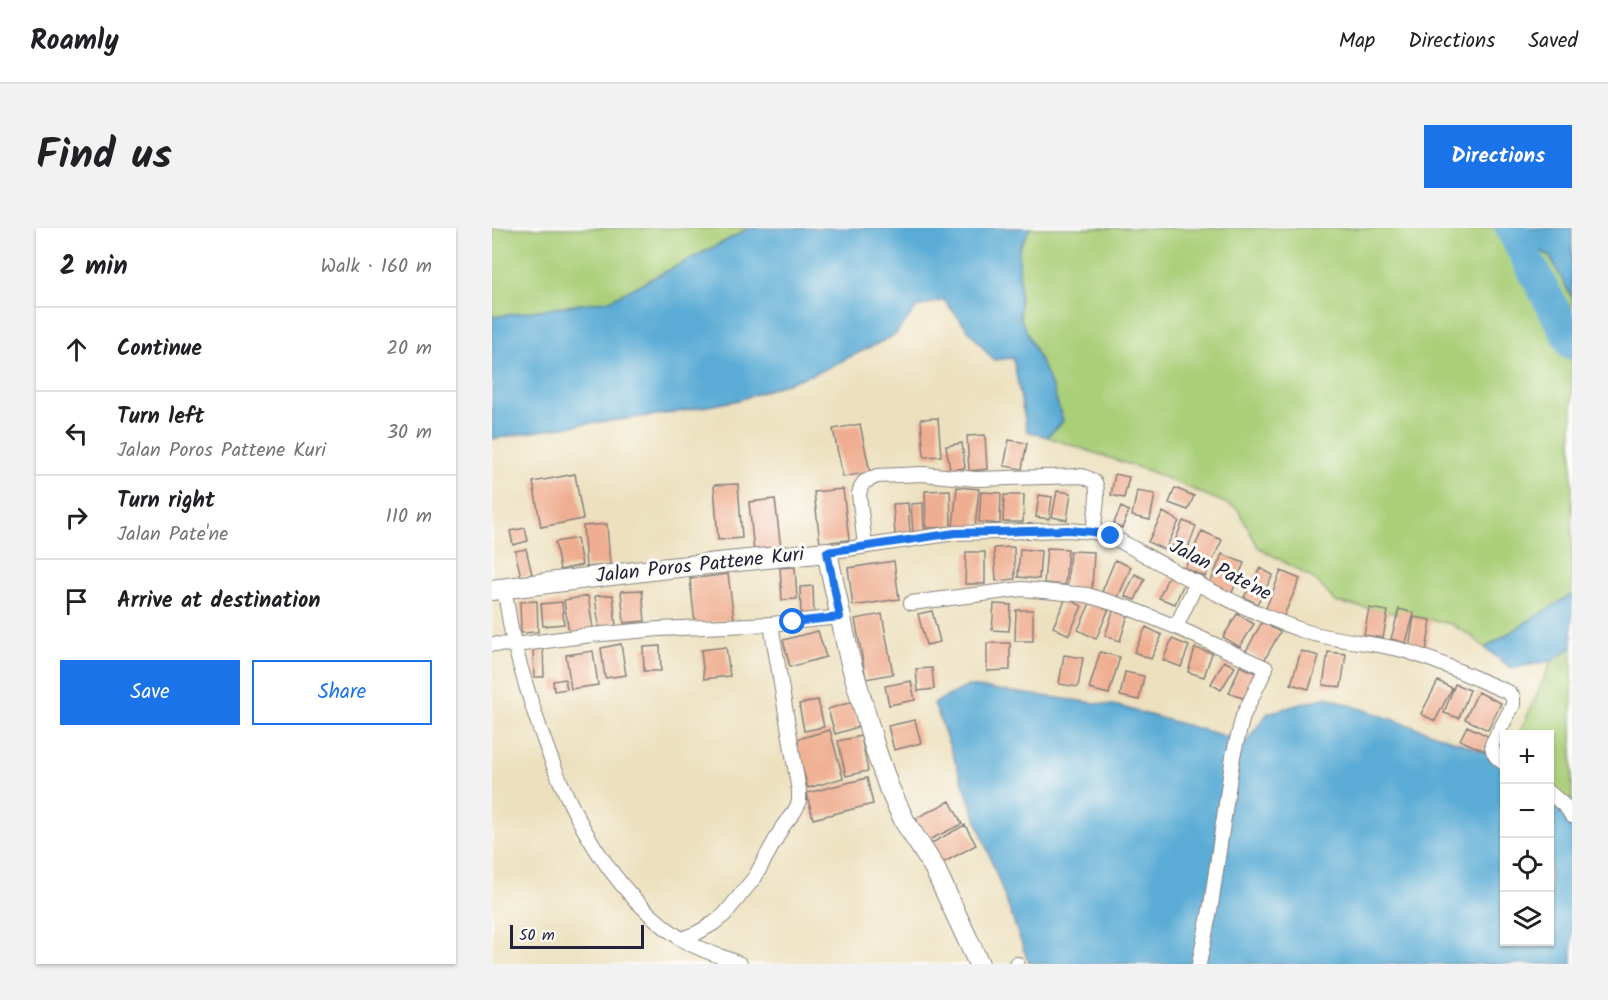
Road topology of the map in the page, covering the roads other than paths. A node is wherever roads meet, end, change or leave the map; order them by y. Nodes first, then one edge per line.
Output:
1 (1093, 532) junction
2 (865, 546) junction
3 (827, 552) junction
4 (1197, 582) junction
5 (498, 589) edge
6 (911, 603) dead end
7 (840, 617) junction
8 (771, 624) junction
9 (1176, 627) junction
10 (492, 644) edge
11 (515, 645) junction
12 (1500, 760) edge
13 (1554, 797) edge
14 (1572, 816) edge
15 (682, 939) junction
16 (740, 964) edge
17 (979, 964) edge
18 (1199, 964) edge

1 - 2 street, Jalan Pate'ne
1 - 2 street
1 - 4 street, Jalan Pate'ne
2 - 3 street, Jalan Pate'ne
3 - 5 street, Jalan Poros Pattene Kuri
3 - 7 street, Jalan Poros Pattene Kuri
4 - 9 street
4 - 12 street, Jalan Pate'ne
5 - 11 street
6 - 9 street
7 - 8 street
7 - 17 street, Jalan Poros Pattene Kuri
8 - 11 street
8 - 15 street
9 - 18 street
10 - 11 street
11 - 15 street
13 - 14 street
15 - 16 street

